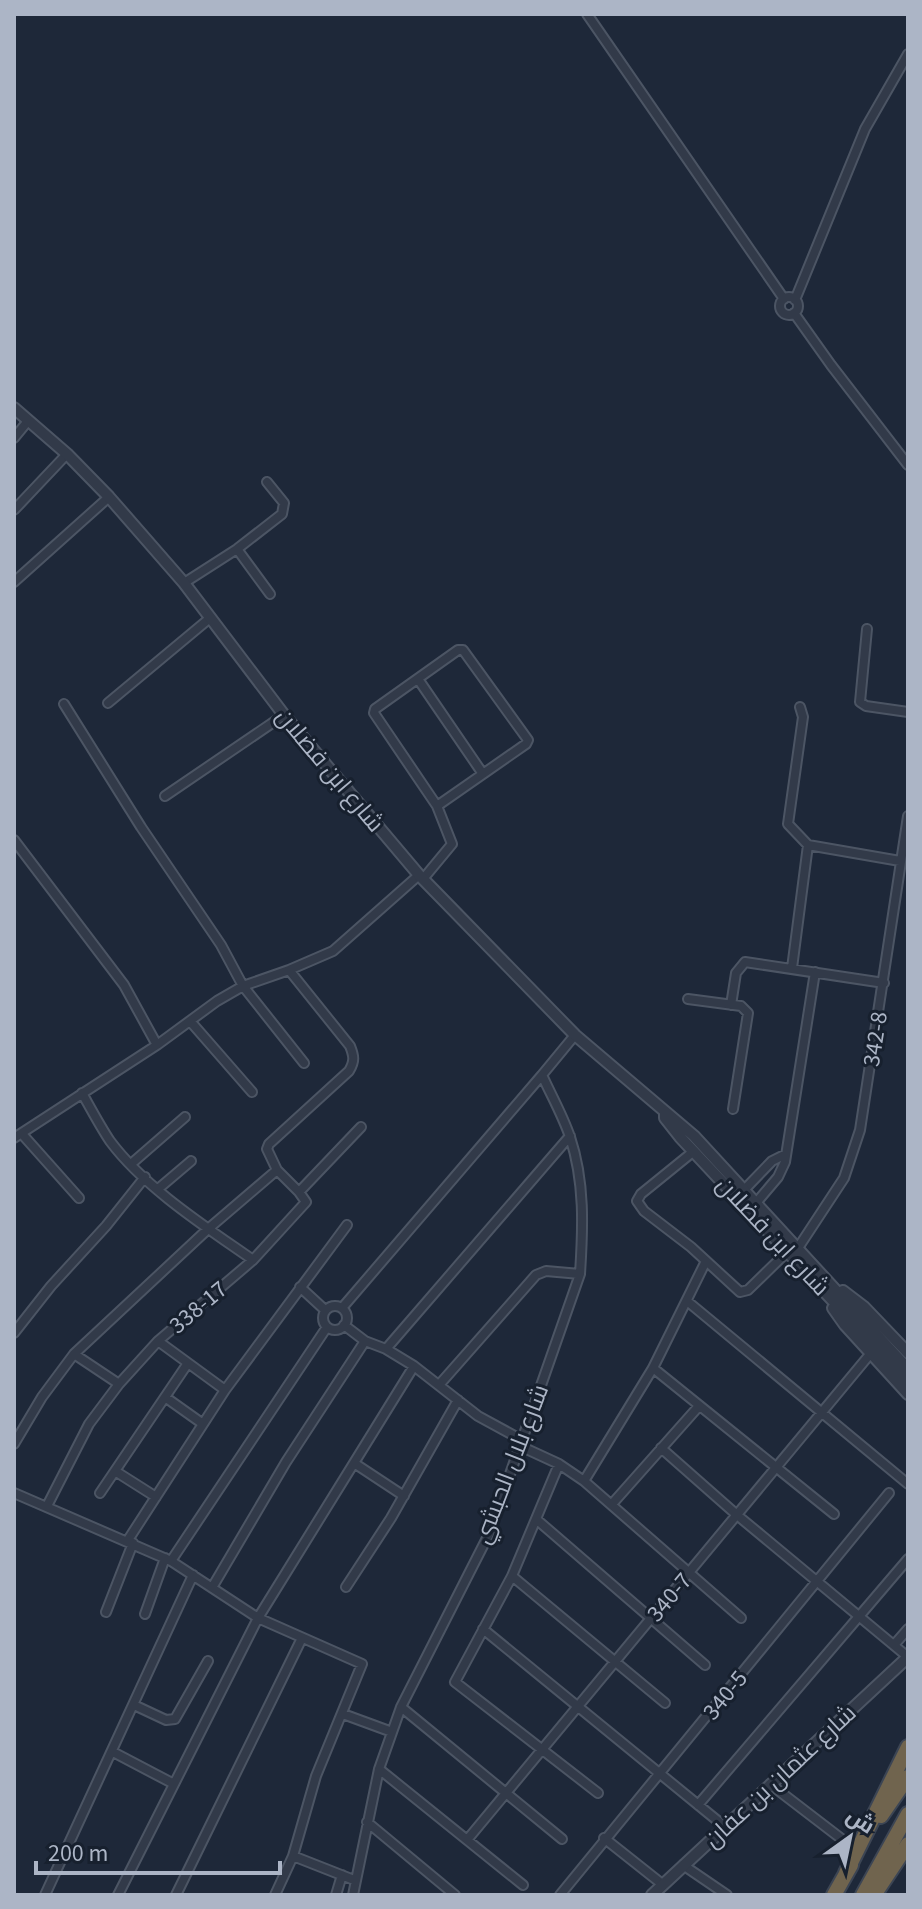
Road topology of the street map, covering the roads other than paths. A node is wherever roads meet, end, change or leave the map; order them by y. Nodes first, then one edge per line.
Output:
1 (587, 14) edge
2 (908, 54) edge
3 (784, 299) junction
4 (795, 300) junction
5 (794, 313) junction
6 (14, 408) edge
7 (28, 421) junction
8 (14, 438) edge
9 (67, 454) junction
10 (908, 465) edge
11 (267, 482) dead end
12 (109, 497) junction
13 (14, 510) edge
14 (237, 549) junction
15 (14, 582) edge
16 (184, 583) junction
17 (270, 594) dead end
18 (210, 618) junction
19 (867, 629) dead end
20 (418, 679) junction
21 (108, 703) dead end
22 (64, 704) dead end
23 (800, 707) dead end
24 (908, 712) edge
25 (284, 715) junction
26 (483, 774) junction
27 (165, 796) dead end
28 (437, 806) junction
29 (908, 816) edge
30 (14, 840) edge
31 (808, 845) junction
32 (900, 861) junction
33 (421, 877) junction
34 (792, 968) junction
35 (289, 970) junction
36 (815, 972) junction
37 (884, 983) junction
38 (243, 986) junction
39 (688, 999) dead end
40 (731, 1005) junction
41 (190, 1021) junction
42 (575, 1035) junction
43 (157, 1045) junction
44 (304, 1063) dead end
45 (542, 1075) junction
46 (252, 1092) dead end
47 (82, 1093) junction
48 (733, 1109) dead end
49 (665, 1114) junction
50 (185, 1117) dead end
51 (361, 1127) dead end
52 (18, 1136) edge
53 (570, 1136) junction
54 (694, 1151) junction
55 (786, 1154) junction
56 (191, 1161) dead end
57 (131, 1164) junction
58 (277, 1170) junction
59 (145, 1177) junction
60 (158, 1189) junction
61 (744, 1190) junction
62 (299, 1192) junction
63 (79, 1198) dead end
64 (756, 1203) junction
65 (347, 1225) dead end
66 (208, 1229) junction
67 (792, 1250) junction
68 (253, 1260) junction
69 (706, 1261) junction
70 (580, 1274) junction
71 (300, 1287) junction
72 (829, 1289) junction
73 (687, 1301) junction
74 (342, 1308) junction
75 (325, 1310) junction
76 (856, 1318) junction
77 (344, 1325) junction
78 (327, 1327) junction
79 (14, 1333) edge
80 (158, 1341) junction
81 (365, 1341) junction
82 (386, 1349) junction
83 (871, 1353) junction
84 (908, 1353) edge
85 (74, 1354) junction
86 (188, 1363) junction
87 (414, 1366) junction
88 (653, 1368) junction
89 (908, 1369) edge
90 (908, 1381) edge
91 (119, 1384) junction
92 (439, 1385) junction
93 (225, 1390) junction
94 (908, 1394) edge
95 (165, 1397) junction
96 (458, 1400) junction
97 (699, 1406) junction
98 (822, 1413) junction
99 (203, 1424) junction
100 (521, 1443) junction
101 (14, 1444) edge
102 (661, 1448) junction
103 (354, 1463) junction
104 (559, 1464) junction
105 (776, 1468) junction
106 (115, 1471) junction
107 (584, 1481) junction
108 (908, 1484) edge
109 (14, 1493) edge
110 (100, 1493) dead end
111 (889, 1493) dead end
112 (404, 1496) junction
113 (156, 1497) junction
114 (612, 1504) junction
115 (47, 1506) junction
116 (834, 1514) dead end
117 (737, 1515) junction
118 (536, 1519) junction
119 (131, 1542) junction
120 (168, 1559) junction
121 (908, 1559) edge
122 (689, 1573) junction
123 (193, 1575) junction
124 (512, 1576) junction
125 (818, 1582) junction
126 (213, 1586) junction
127 (346, 1587) dead end
128 (106, 1612) dead end
129 (145, 1614) dead end
130 (859, 1616) junction
131 (258, 1618) junction
132 (651, 1618) junction
133 (741, 1618) dead end
134 (483, 1629) junction
135 (908, 1629) edge
136 (302, 1638) junction
137 (894, 1645) junction
138 (908, 1657) edge
139 (208, 1661) dead end
140 (615, 1662) junction
141 (705, 1665) dead end
142 (665, 1703) dead end
143 (134, 1705) junction
144 (578, 1706) junction
145 (401, 1707) junction
146 (343, 1714) junction
147 (392, 1732) junction
148 (908, 1747) edge
149 (542, 1749) junction
150 (113, 1752) junction
151 (379, 1769) junction
152 (661, 1774) junction
153 (908, 1777) edge
154 (174, 1784) junction
155 (770, 1784) junction
156 (598, 1793) dead end
157 (505, 1794) junction
158 (698, 1805) junction
159 (908, 1814) edge
160 (367, 1822) junction
161 (724, 1826) junction
162 (604, 1838) junction
163 (562, 1839) dead end
164 (467, 1840) junction
165 (843, 1840) dead end
166 (908, 1844) edge
167 (293, 1856) junction
168 (683, 1865) junction
169 (846, 1873) junction
170 (342, 1875) junction
171 (662, 1884) junction
172 (523, 1885) dead end
173 (355, 1890) edge
174 (45, 1895) edge
175 (118, 1895) edge
176 (176, 1895) edge
177 (275, 1895) edge
178 (336, 1895) edge
179 (455, 1895) edge
180 (560, 1895) edge
181 (652, 1895) edge
182 (727, 1895) edge
183 (834, 1895) edge
184 (863, 1895) edge
185 (874, 1895) edge

1 - 3 street
2 - 4 street
3 - 4 street
3 - 5 street
4 - 5 street
5 - 10 street
6 - 7 street, شارع ابن فضلان
7 - 8 street
7 - 9 street, شارع ابن فضلان
9 - 12 street, شارع ابن فضلان
9 - 13 street
11 - 14 street
12 - 15 street
12 - 16 street, شارع ابن فضلان
14 - 16 street
14 - 17 street
16 - 18 street, شارع ابن فضلان
18 - 21 street
18 - 25 street, شارع ابن فضلان
19 - 24 street
20 - 26 street
20 - 26 street
20 - 28 street
22 - 38 street
23 - 31 street
25 - 27 street
25 - 33 street, شارع ابن فضلان
26 - 28 street
28 - 33 street
29 - 32 street, 342-8
30 - 43 street
31 - 32 street
31 - 34 street
32 - 37 street, 342-8
33 - 35 street
33 - 42 street, شارع ابن فضلان
34 - 36 street
34 - 40 street
35 - 38 street
35 - 58 street
36 - 37 street
36 - 55 street
37 - 67 street, 342-8
38 - 41 street
38 - 44 street
39 - 40 street
40 - 48 street
41 - 43 street
41 - 46 street
42 - 45 street
42 - 49 street, شارع ابن فضلان
43 - 47 street
45 - 53 street, شارع بلال الحبشي
45 - 74 street
47 - 52 street
47 - 57 street
49 - 54 street, شارع ابن فضلان
49 - 61 street, شارع ابن فضلان
50 - 57 street
51 - 62 street, 338-17
52 - 63 street
53 - 70 street, شارع بلال الحبشي
53 - 82 street
54 - 67 street, شارع ابن فضلان
54 - 69 street
55 - 61 street
55 - 64 street
56 - 60 street
57 - 59 street
58 - 62 street
58 - 66 street
59 - 60 street
59 - 79 street
60 - 66 street
61 - 64 street, شارع ابن فضلان
62 - 68 street, 338-17
64 - 67 street, شارع ابن فضلان
65 - 71 street
66 - 68 street
66 - 85 street
67 - 69 street, 342-8
67 - 72 street, شارع ابن فضلان
68 - 80 street, 338-17
69 - 73 street
70 - 92 street
70 - 100 street, شارع بلال الحبشي
71 - 75 street
71 - 93 street
72 - 76 street, شارع ابن فضلان
72 - 83 street
72 - 84 street
73 - 88 street
73 - 98 street
74 - 75 street
74 - 77 street
75 - 78 street
76 - 89 street
76 - 90 street
77 - 78 street
77 - 81 street
78 - 120 street
80 - 86 street
80 - 91 street, 338-17
81 - 82 street
81 - 126 street
82 - 87 street
83 - 94 street
83 - 98 street, 340-7
85 - 91 street
85 - 101 street
86 - 93 street
86 - 95 street
87 - 92 street
87 - 103 street
88 - 97 street
88 - 107 street
91 - 115 street, 338-17
92 - 96 street
93 - 99 street
95 - 99 street
95 - 106 street
96 - 100 street
96 - 112 street
97 - 102 street
97 - 105 street
98 - 105 street, 340-7
98 - 108 street
99 - 113 street
100 - 104 street
100 - 145 street, شارع بلال الحبشي
102 - 114 street
102 - 117 street
103 - 112 street
103 - 131 street
104 - 107 street
104 - 118 street
105 - 116 street
105 - 117 street, 340-7
106 - 110 street
106 - 113 street
107 - 114 street
109 - 115 street
111 - 125 street, 340-5
112 - 127 street
113 - 119 street
114 - 122 street
115 - 119 street
117 - 122 street, 340-7
117 - 125 street
118 - 124 street
118 - 132 street
119 - 120 street
119 - 128 street
120 - 123 street
120 - 129 street
121 - 130 street
122 - 132 street, 340-7
122 - 133 street
123 - 126 street
123 - 143 street
124 - 134 street
124 - 140 street
125 - 130 street
125 - 152 street, 340-5
126 - 131 street
130 - 137 street
130 - 158 street
131 - 136 street
131 - 154 street
132 - 140 street, 340-7
132 - 141 street
134 - 144 street
134 - 149 street
135 - 137 street
136 - 146 street
136 - 176 street
137 - 138 street
138 - 155 street, شارع عثمان بن عفان
139 - 143 street
140 - 142 street
140 - 144 street, 340-7
143 - 150 street
144 - 149 street, 340-7
144 - 152 street
145 - 147 street, شارع بلال الحبشي
145 - 157 street
146 - 147 street
146 - 167 street
147 - 151 street, شارع بلال الحبشي
148 - 169 highway
149 - 156 street
149 - 157 street, 340-7
150 - 154 street
150 - 174 street
151 - 160 street, شارع بلال الحبشي
151 - 164 street
152 - 158 street
152 - 162 street, 340-5
153 - 169 highway
154 - 175 street
155 - 161 street, شارع عثمان بن عفان
155 - 165 street
157 - 163 street
157 - 164 street, 340-7
158 - 161 street
159 - 184 highway
160 - 173 street, شارع بلال الحبشي
160 - 179 street
161 - 168 street, شارع عثمان بن عفان
162 - 171 street
162 - 180 street, 340-5
164 - 172 street
166 - 185 highway
167 - 170 street
167 - 177 street
168 - 171 street, شارع عثمان بن عفان
168 - 182 street
169 - 183 highway
170 - 173 street
170 - 178 street
171 - 181 street, شارع عثمان بن عفان

